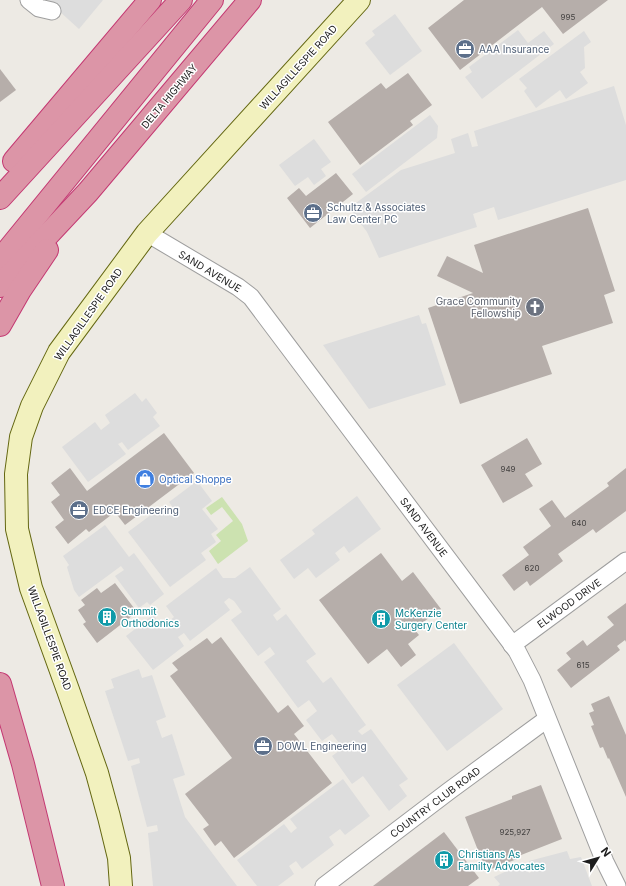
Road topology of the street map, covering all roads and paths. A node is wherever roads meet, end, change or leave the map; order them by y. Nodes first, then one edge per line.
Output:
1 (29, 0) edge
2 (150, 0) edge
3 (181, 0) edge
4 (212, 0) edge
5 (250, 0) edge
6 (359, 0) edge
7 (52, 12) dead end
8 (0, 177) edge
9 (88, 192) junction
10 (0, 198) edge
11 (147, 233) junction
12 (0, 260) edge
13 (0, 286) edge
14 (0, 325) edge
15 (626, 561) edge
16 (512, 645) junction
17 (0, 684) edge
18 (548, 719) junction
19 (53, 886) edge
20 (121, 886) edge
21 (324, 886) edge
22 (617, 886) edge

1 - 7 street
2 - 8 highway
3 - 10 highway
4 - 12 highway
5 - 9 highway, DELTA HIGHWAY
6 - 11 street, WILLAGILLESPIE ROAD
9 - 13 highway
9 - 14 highway
11 - 16 street, SAND AVENUE
11 - 20 street, WILLAGILLESPIE ROAD
15 - 16 street, ELWOOD DRIVE
16 - 18 street, SAND AVENUE
17 - 19 highway
18 - 21 street, COUNTRY CLUB ROAD
18 - 22 street, SAND AVENUE

